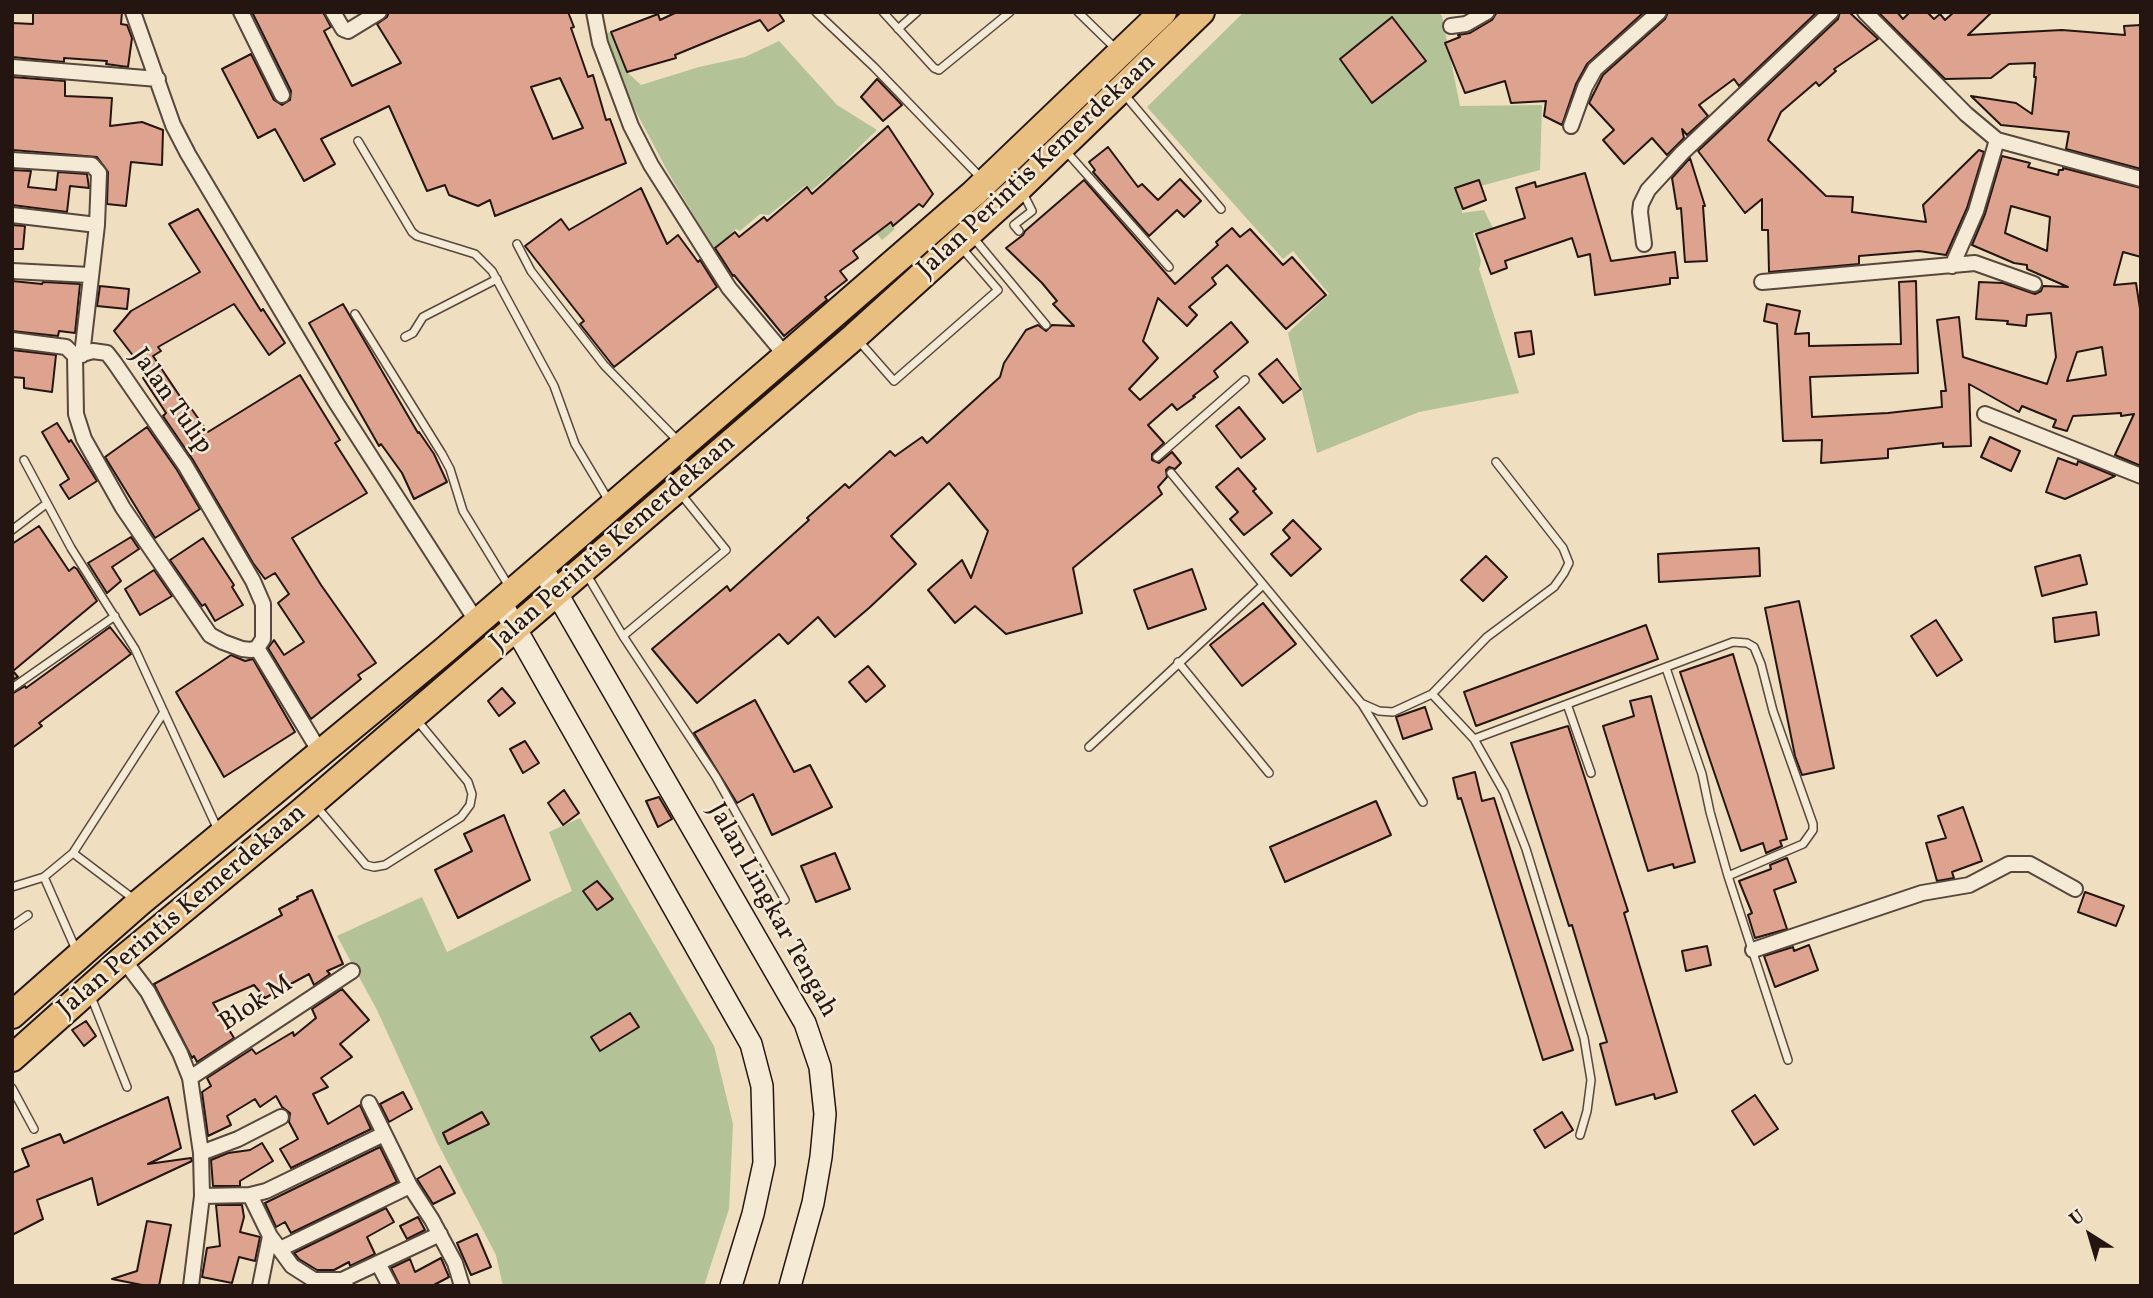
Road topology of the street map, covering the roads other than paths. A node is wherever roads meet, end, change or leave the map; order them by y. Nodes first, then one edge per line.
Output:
1 (133, 12) edge
2 (241, 12) edge
3 (333, 12) edge
4 (379, 12) edge
5 (594, 12) edge
6 (816, 12) edge
7 (883, 12) edge
8 (917, 12) edge
9 (1010, 12) edge
10 (1078, 12) edge
11 (1163, 12) edge
12 (1201, 12) edge
13 (1487, 12) edge
14 (1659, 12) edge
15 (1831, 12) edge
16 (1865, 12) edge
17 (1451, 26) dead end
18 (898, 29) junction
19 (1121, 55) junction
20 (12, 66) edge
21 (158, 79) junction
22 (1122, 90) junction
23 (282, 95) dead end
24 (1571, 125) dead end
25 (1997, 140) junction
26 (358, 141) dead end
27 (1062, 146) junction
28 (12, 160) edge
29 (2141, 179) edge
30 (985, 182) junction
31 (1020, 187) junction
32 (1222, 209) dead end
33 (12, 215) edge
34 (97, 225) junction
35 (1019, 231) dead end
36 (963, 238) junction
37 (517, 244) dead end
38 (1644, 244) dead end
39 (1952, 266) junction
40 (1169, 267) dead end
41 (12, 271) edge
42 (90, 275) junction
43 (497, 279) junction
44 (1762, 282) dead end
45 (2034, 284) dead end
46 (355, 314) dead end
47 (1046, 325) dead end
48 (855, 336) junction
49 (405, 337) dead end
50 (12, 340) edge
51 (79, 356) junction
52 (786, 356) junction
53 (1245, 380) dead end
54 (1985, 414) dead end
55 (682, 444) junction
56 (1157, 457) dead end
57 (24, 460) dead end
58 (1496, 462) dead end
59 (1171, 473) dead end
60 (2141, 476) edge
61 (678, 489) junction
62 (46, 504) junction
63 (611, 505) junction
64 (12, 530) edge
65 (541, 566) junction
66 (583, 568) junction
67 (1263, 585) junction
68 (556, 592) junction
69 (506, 596) junction
70 (114, 616) junction
71 (477, 622) junction
72 (516, 629) junction
73 (622, 636) junction
74 (257, 648) junction
75 (1178, 662) junction
76 (1666, 668) junction
77 (12, 688) edge
78 (1432, 694) junction
79 (1362, 704) junction
80 (1567, 705) junction
81 (164, 712) junction
82 (413, 716) junction
83 (1474, 739) junction
84 (1089, 747) dead end
85 (320, 752) junction
86 (1269, 773) dead end
87 (1591, 773) dead end
88 (313, 802) junction
89 (1423, 802) dead end
90 (220, 835) junction
91 (73, 853) junction
92 (1728, 876) junction
93 (44, 877) junction
94 (12, 887) edge
95 (2075, 889) dead end
96 (785, 900) dead end
97 (139, 903) junction
98 (28, 915) dead end
99 (12, 926) edge
100 (1753, 950) junction
101 (79, 956) junction
102 (124, 959) junction
103 (352, 971) dead end
104 (88, 990) junction
105 (12, 1015) edge
106 (12, 1059) edge
107 (1788, 1060) dead end
108 (190, 1079) junction
109 (127, 1087) dead end
110 (12, 1088) edge
111 (369, 1103) dead end
112 (281, 1117) dead end
113 (34, 1129) dead end
114 (384, 1134) junction
115 (1580, 1135) dead end
116 (201, 1153) junction
117 (410, 1186) junction
118 (250, 1195) junction
119 (202, 1196) junction
120 (440, 1234) junction
121 (270, 1236) junction
122 (280, 1249) junction
123 (379, 1263) junction
124 (314, 1283) edge
125 (344, 1283) edge
126 (191, 1286) edge
127 (260, 1286) edge
128 (390, 1286) edge
129 (462, 1286) edge
130 (731, 1286) edge
131 (790, 1286) edge

1 - 21 street
2 - 23 street
3 - 4 street
5 - 52 street
6 - 30 lane
7 - 18 lane
8 - 18 lane
9 - 18 lane
10 - 19 lane
11 - 19 highway, Jalan Perintis Kemerdekaan
12 - 22 highway, Jalan Perintis Kemerdekaan
13 - 17 street
14 - 24 street
15 - 38 street
16 - 25 street
19 - 30 highway, Jalan Perintis Kemerdekaan
20 - 21 street
21 - 71 street
22 - 27 highway, Jalan Perintis Kemerdekaan
22 - 32 lane
25 - 29 street
25 - 39 street
26 - 43 lane
27 - 31 highway, Jalan Perintis Kemerdekaan
27 - 40 lane
28 - 34 street
30 - 52 highway, Jalan Perintis Kemerdekaan
31 - 35 lane
31 - 36 highway, Jalan Perintis Kemerdekaan
33 - 34 street
34 - 42 street
36 - 47 lane
36 - 48 highway, Jalan Perintis Kemerdekaan
36 - 48 lane
37 - 55 lane
39 - 44 street
39 - 45 street
41 - 42 street
42 - 51 street
43 - 49 lane
43 - 63 lane
46 - 69 lane
48 - 61 highway, Jalan Perintis Kemerdekaan
50 - 51 street
51 - 74 street
51 - 74 street, Jalan Tulip
52 - 55 highway, Jalan Perintis Kemerdekaan
53 - 56 lane
54 - 60 street
55 - 63 highway, Jalan Perintis Kemerdekaan
57 - 62 lane
58 - 78 lane
59 - 67 lane
61 - 66 highway, Jalan Perintis Kemerdekaan
61 - 73 lane
62 - 64 lane
62 - 70 lane
63 - 65 highway, Jalan Perintis Kemerdekaan
65 - 68 main road, Jalan Lingkar Tengah
65 - 69 highway, Jalan Perintis Kemerdekaan
66 - 68 highway, Jalan Perintis Kemerdekaan
66 - 73 lane
67 - 75 lane
67 - 79 lane
68 - 72 highway, Jalan Perintis Kemerdekaan
68 - 131 main road, Jalan Lingkar Tengah
69 - 71 highway, Jalan Perintis Kemerdekaan
69 - 72 main road
70 - 77 lane
70 - 81 lane
71 - 85 highway, Jalan Perintis Kemerdekaan
72 - 82 highway, Jalan Perintis Kemerdekaan
72 - 130 main road
73 - 96 lane
74 - 85 street
75 - 84 lane
75 - 86 lane
76 - 80 lane
76 - 92 lane
76 - 92 lane
78 - 79 lane
78 - 83 lane
79 - 89 lane
80 - 83 lane
80 - 87 lane
81 - 90 lane
81 - 91 lane
82 - 88 highway, Jalan Perintis Kemerdekaan
82 - 88 lane
83 - 115 lane
85 - 90 highway, Jalan Perintis Kemerdekaan
88 - 102 highway, Jalan Perintis Kemerdekaan
90 - 97 highway, Jalan Perintis Kemerdekaan
91 - 93 lane
91 - 97 lane
92 - 100 lane
93 - 94 lane
93 - 101 lane
95 - 100 street
97 - 101 highway, Jalan Perintis Kemerdekaan
98 - 99 lane
100 - 107 lane
101 - 105 highway, Jalan Perintis Kemerdekaan
102 - 104 highway, Jalan Perintis Kemerdekaan
102 - 108 street
103 - 108 street, Blok M
104 - 106 highway, Jalan Perintis Kemerdekaan
104 - 109 lane
108 - 116 street
110 - 113 lane
111 - 114 street
112 - 116 street
114 - 117 street
114 - 118 street
116 - 119 street
117 - 120 street
117 - 122 street
118 - 119 street
118 - 121 street
119 - 126 street
120 - 123 street
120 - 129 street
121 - 122 street
121 - 127 street
122 - 124 street
123 - 125 street
123 - 128 street
124 - 125 street

